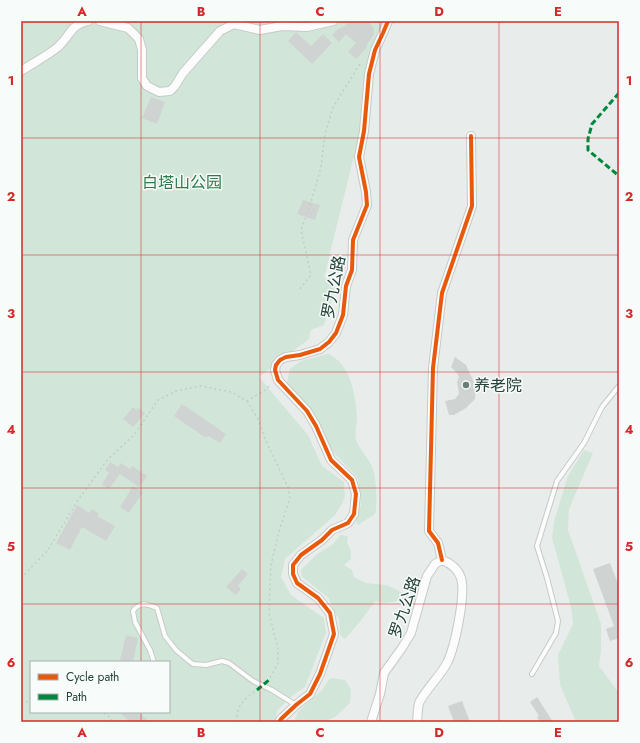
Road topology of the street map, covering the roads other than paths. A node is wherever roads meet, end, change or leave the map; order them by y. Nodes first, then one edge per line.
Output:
1 (88, 21) edge
2 (100, 21) edge
3 (333, 21) edge
4 (388, 21) edge
5 (21, 71) edge
6 (471, 136) dead end
7 (619, 386) edge
8 (442, 560) junction
9 (154, 661) edge
10 (532, 674) dead end
11 (296, 705) junction
12 (279, 722) edge
13 (371, 722) edge
14 (417, 722) edge

1 - 5 street
2 - 3 street
4 - 11 street, 罗九公路
6 - 8 street
7 - 10 lane
8 - 13 street, 罗九公路
8 - 14 street
9 - 11 lane
11 - 12 street

